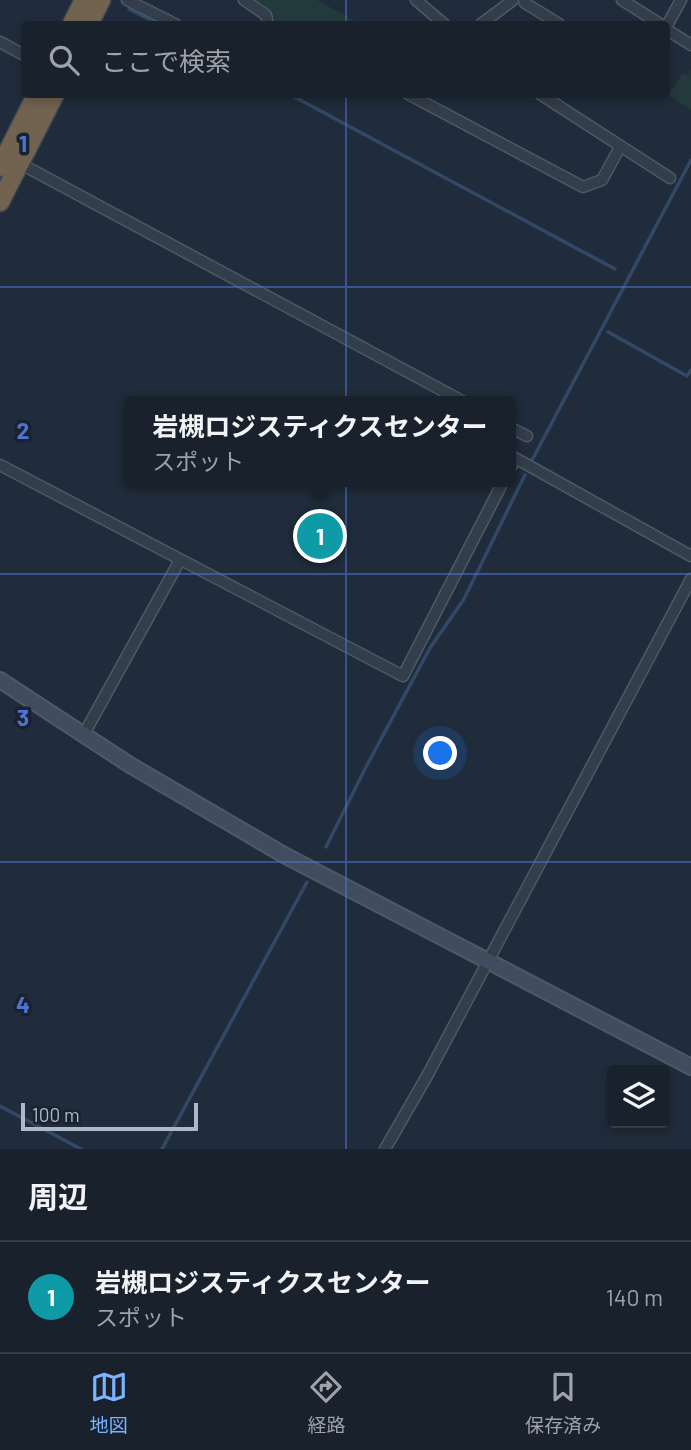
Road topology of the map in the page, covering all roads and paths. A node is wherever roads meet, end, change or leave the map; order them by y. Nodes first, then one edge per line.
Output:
1 (84, 0) edge
2 (101, 0) edge
3 (127, 0) edge
4 (244, 0) edge
5 (416, 0) edge
6 (513, 0) edge
7 (524, 0) edge
8 (681, 0) edge
9 (625, 1) edge
10 (74, 21) edge
11 (90, 21) edge
12 (170, 21) edge
13 (267, 21) edge
14 (438, 21) edge
15 (485, 21) edge
16 (554, 21) edge
17 (655, 21) edge
18 (670, 22) edge
19 (670, 30) edge
20 (0, 42) edge
21 (691, 45) edge
22 (21, 53) edge
23 (35, 98) edge
24 (53, 98) edge
25 (416, 98) edge
26 (546, 98) edge
27 (620, 146) junction
28 (21, 164) junction
29 (0, 167) edge
30 (670, 178) dead end
31 (0, 202) edge
32 (452, 396) edge
33 (516, 430) edge
34 (527, 436) dead end
35 (516, 458) edge
36 (0, 466) edge
37 (500, 487) edge
38 (691, 555) edge
39 (180, 559) junction
40 (691, 579) edge
41 (0, 680) edge
42 (84, 734) junction
43 (486, 962) junction
44 (691, 1067) edge
45 (385, 1149) edge

1 - 10 highway
2 - 11 highway
3 - 12 street
4 - 13 street
5 - 14 street
6 - 15 street
7 - 16 street
8 - 18 street
9 - 17 street
19 - 21 street
20 - 22 street
23 - 29 highway
24 - 28 highway
25 - 27 street
26 - 27 street
27 - 30 street
28 - 31 highway
28 - 32 street
33 - 34 street
35 - 38 street
36 - 39 street
37 - 39 street
39 - 42 street
40 - 43 street
41 - 42 street
42 - 43 street
43 - 44 street
43 - 45 street

